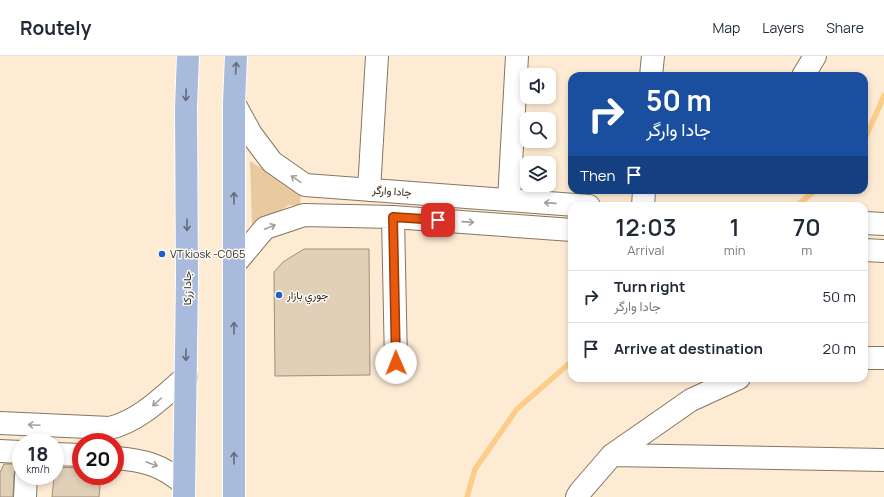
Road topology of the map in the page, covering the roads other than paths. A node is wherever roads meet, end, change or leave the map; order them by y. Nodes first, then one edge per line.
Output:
1 (188, 56) edge
2 (236, 56) edge
3 (377, 56) edge
4 (517, 56) edge
5 (653, 56) edge
6 (815, 56) edge
7 (651, 72) edge
8 (805, 72) edge
9 (234, 103) junction
10 (325, 186) junction
11 (369, 190) junction
12 (509, 200) junction
13 (568, 204) edge
14 (334, 215) junction
15 (393, 217) junction
16 (868, 223) edge
17 (884, 224) edge
18 (568, 230) edge
19 (868, 250) edge
20 (884, 252) edge
21 (234, 265) junction
22 (868, 358) edge
23 (884, 358) edge
24 (396, 363) dead end
25 (186, 377) junction
26 (730, 382) edge
27 (0, 423) edge
28 (110, 428) junction
29 (113, 433) edge
30 (0, 451) edge
31 (12, 452) edge
32 (612, 455) junction
33 (124, 459) edge
34 (884, 460) edge
35 (26, 485) edge
36 (184, 491) edge
37 (25, 497) edge
38 (234, 497) edge
39 (577, 497) edge

1 -> 25 main road, جادا زرکا
9 -> 2 main road
3 - 11 street
4 - 12 street
5 - 7 street
6 - 8 street
10 -> 9 street, جادا وارگر
21 -> 9 main road
10 - 11 street, جادا وارگر
10 - 14 street
11 - 12 street, جادا وارگر
13 -> 12 street, جادا وارگر
14 - 15 street
21 -> 14 street
15 -> 18 street
15 - 24 street
16 - 17 street
19 - 20 street
38 -> 21 main road
22 - 23 street
25 -> 28 street
25 - 36 main road, جادا زرکا
26 - 32 street
28 -> 27 street
28 - 29 street
30 - 31 street
32 - 34 street
32 - 39 street
33 -> 36 street
35 - 37 street

